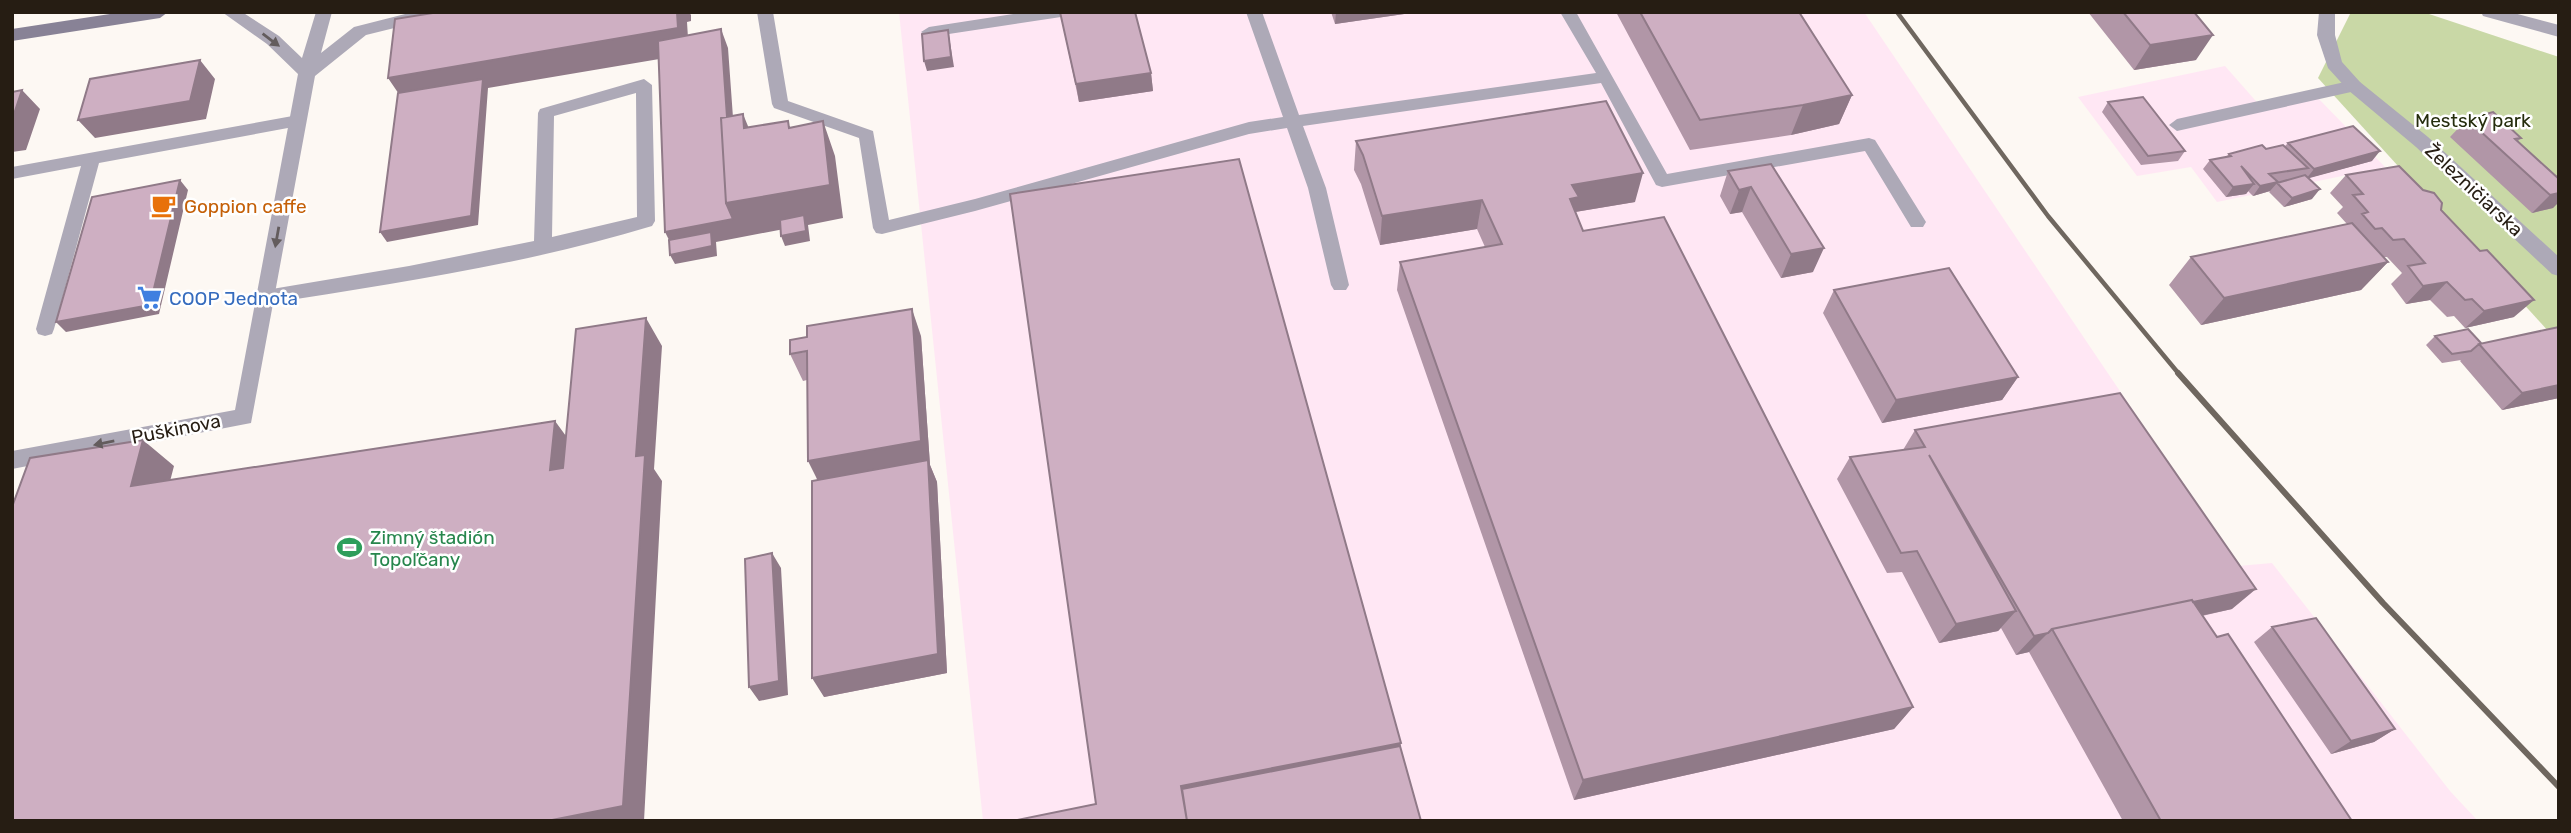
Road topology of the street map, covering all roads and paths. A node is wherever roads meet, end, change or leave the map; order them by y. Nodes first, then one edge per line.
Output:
1 (160, 12) edge
2 (230, 12) edge
3 (324, 12) edge
4 (437, 12) edge
5 (765, 12) edge
6 (1061, 12) edge
7 (1254, 12) edge
8 (1568, 12) edge
9 (2327, 12) edge
10 (2493, 13) edge
11 (2559, 31) edge
12 (929, 32) edge
13 (12, 35) edge
14 (307, 73) junction
15 (1606, 77) junction
16 (2354, 86) junction
17 (298, 121) junction
18 (1292, 121) junction
19 (2177, 125) dead end
20 (92, 158) junction
21 (12, 173) edge
22 (1917, 222) dead end
23 (543, 248) junction
24 (2559, 269) edge
25 (1340, 285) dead end
26 (265, 297) junction
27 (45, 329) dead end
28 (12, 460) edge

1 - 13 main road
2 -> 14 street
3 - 14 street, Puškinova
4 - 14 street
5 - 18 lane
6 - 12 lane
7 - 18 lane
8 - 15 lane
9 - 16 street, Železničiarska
10 - 11 street
14 - 17 street, Puškinova
15 - 18 lane
15 - 22 lane
16 - 19 lane
16 - 24 street, Železničiarska
17 - 20 lane
17 -> 26 street, Puškinova
18 - 25 lane
20 - 21 lane
20 - 27 lane
23 - 23 lane
23 - 26 lane
26 -> 28 street, Puškinova

